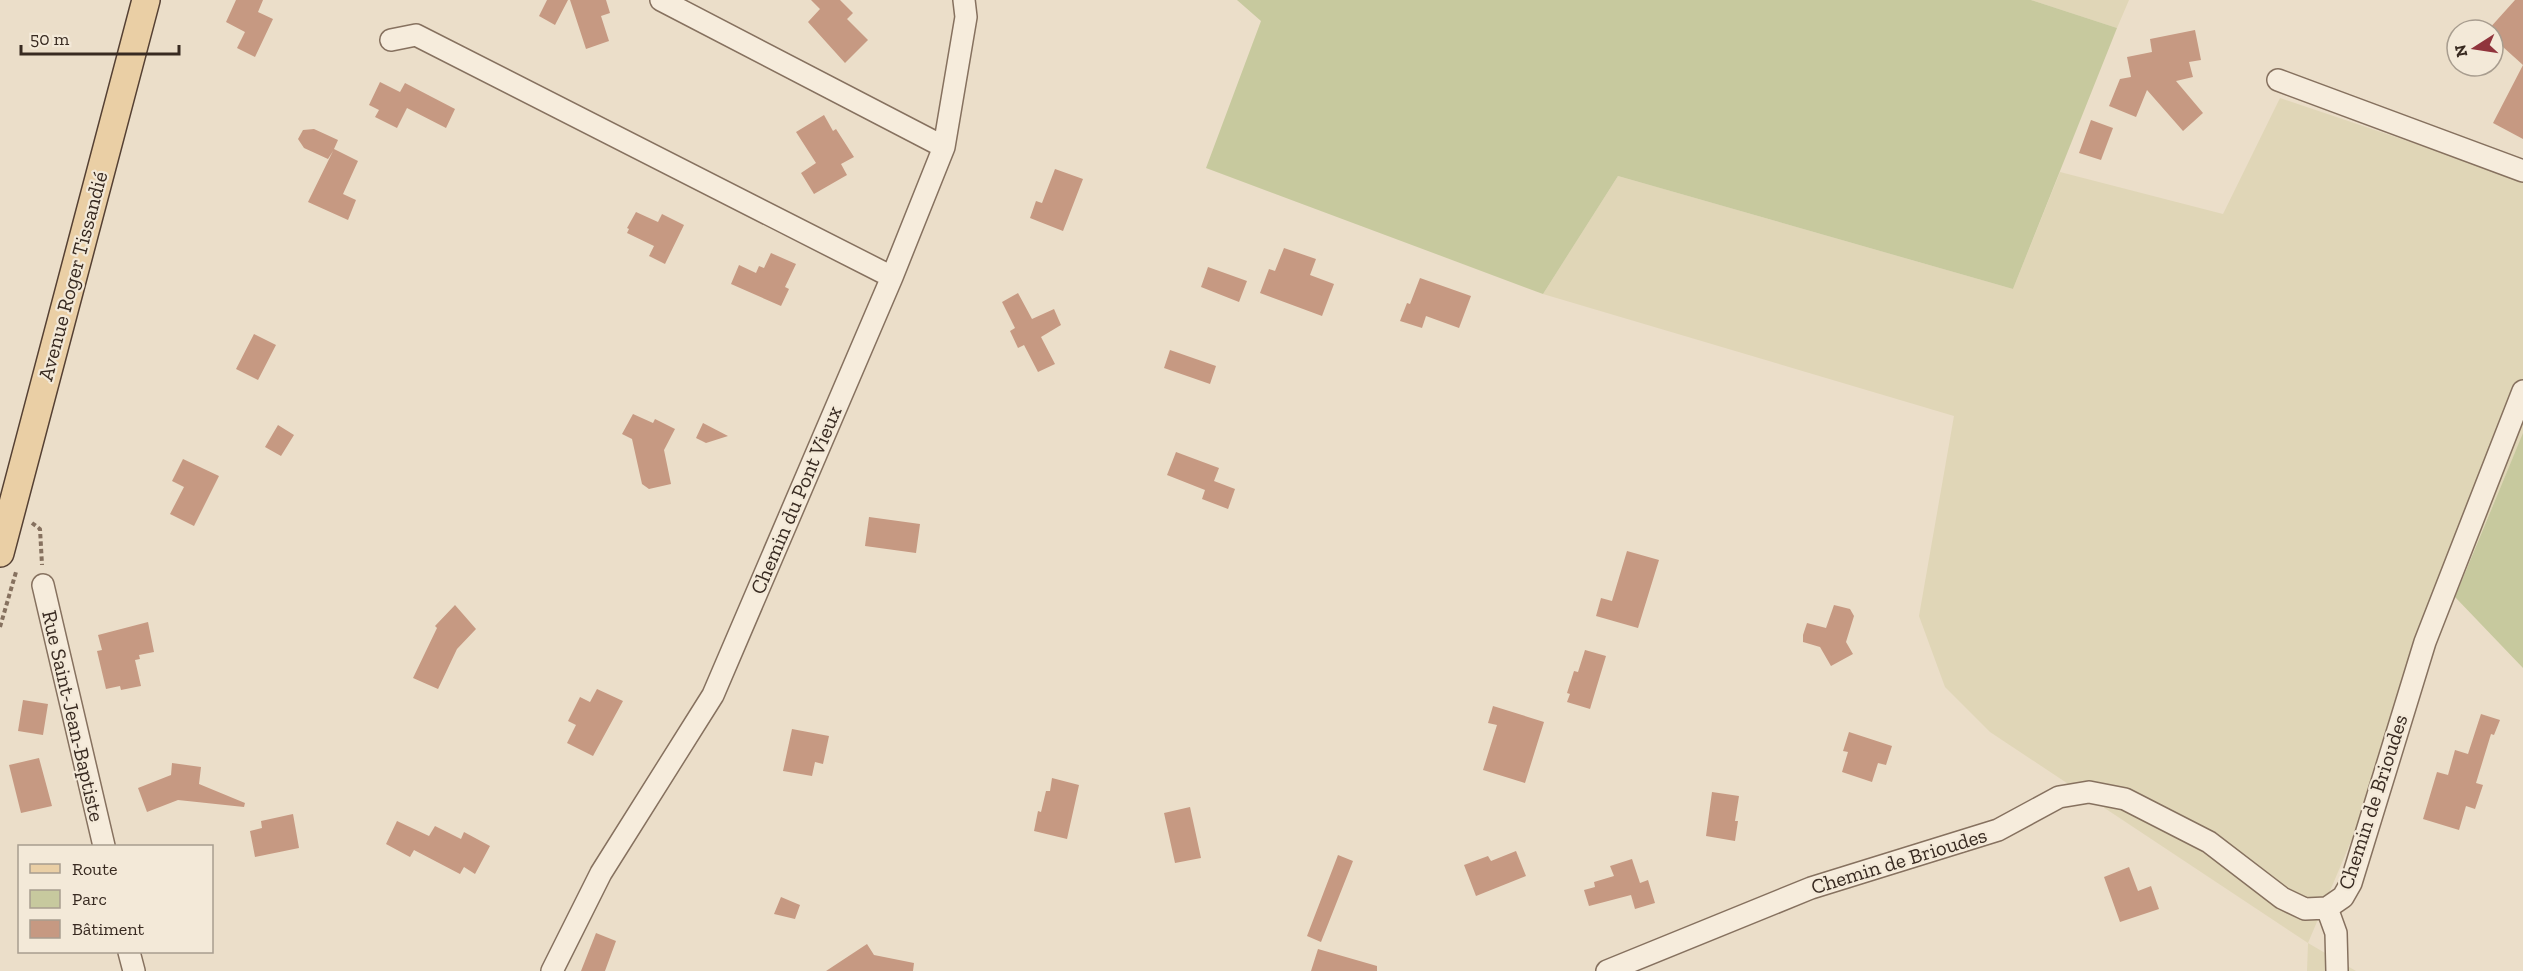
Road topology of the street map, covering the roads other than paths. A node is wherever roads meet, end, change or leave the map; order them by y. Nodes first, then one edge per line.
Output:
1 (146, 0) edge
2 (661, 0) edge
3 (964, 0) edge
4 (391, 40) dead end
5 (2278, 80) dead end
6 (944, 147) junction
7 (2523, 171) edge
8 (892, 277) junction
9 (2523, 391) edge
10 (0, 553) edge
11 (43, 585) road end
12 (104, 845) edge
13 (2327, 908) junction
14 (130, 953) edge
15 (134, 971) edge
16 (552, 971) edge
17 (1607, 971) edge
18 (2337, 971) edge

1 - 10 main road, Avenue Roger Tissandié
2 - 6 street
3 - 6 street, Chemin du Pont Vieux
4 - 8 street
5 - 7 street
6 - 8 street, Chemin du Pont Vieux
8 - 16 street, Chemin du Pont Vieux
9 - 13 street, Chemin de Brioudes
11 - 12 street, Rue Saint-Jean-Baptiste
13 - 17 street, Chemin de Brioudes
13 - 18 street
14 - 15 street

